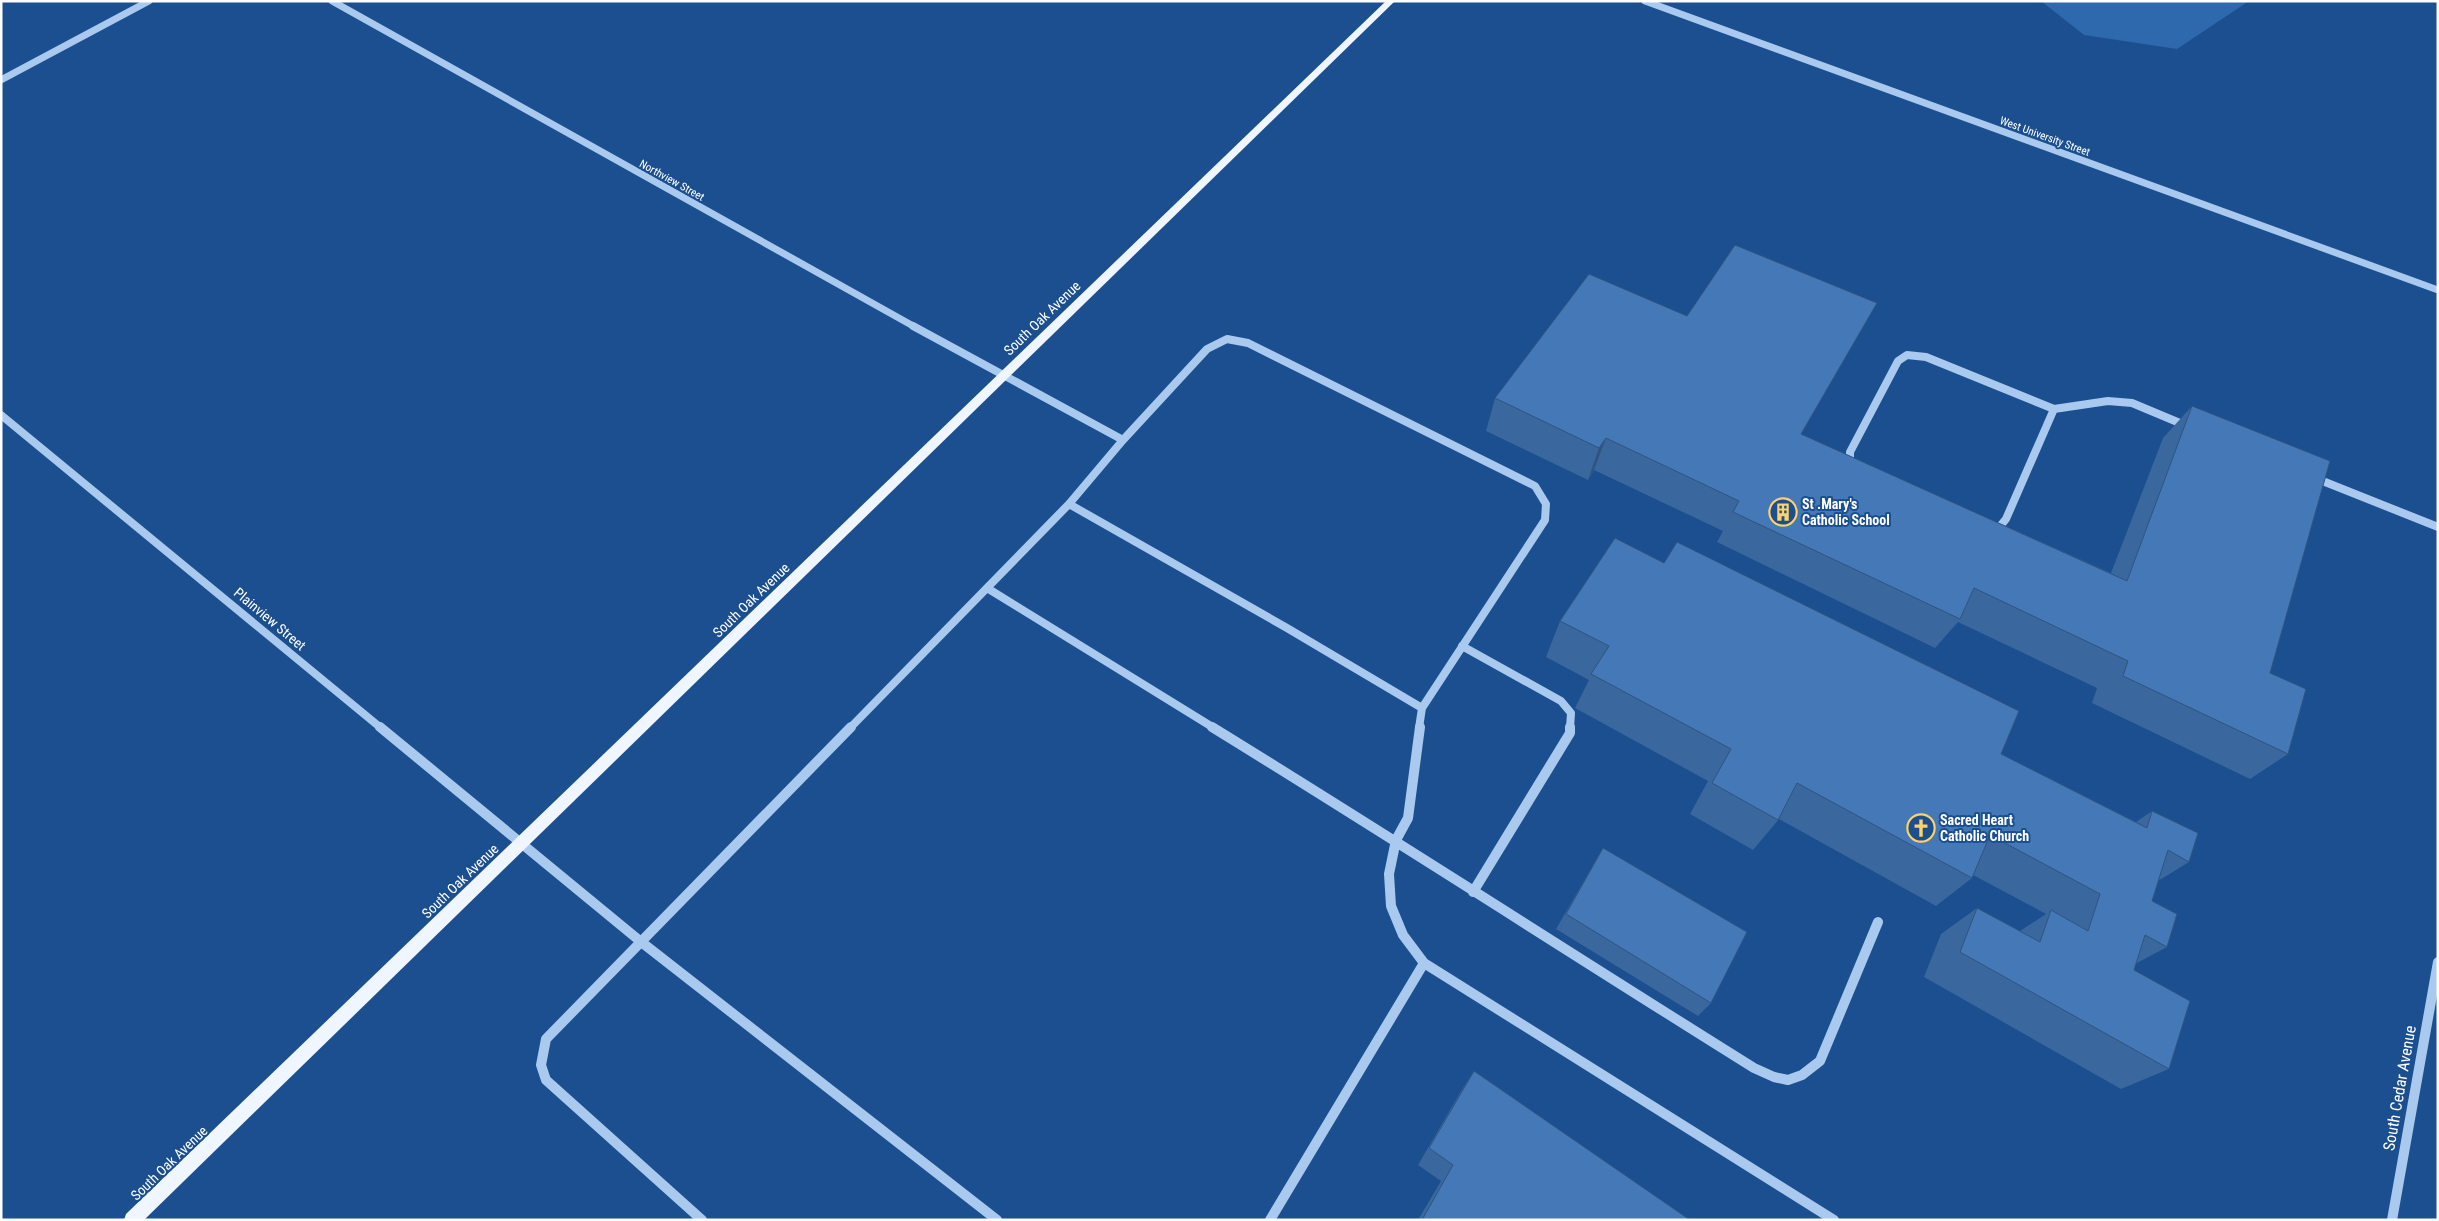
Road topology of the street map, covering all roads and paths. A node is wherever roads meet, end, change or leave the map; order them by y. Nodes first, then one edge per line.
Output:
1 (149, 1) edge
2 (332, 1) edge
3 (1391, 1) edge
4 (1645, 1) edge
5 (1, 80) edge
6 (2438, 290) edge
7 (1003, 376) junction
8 (2054, 409) junction
9 (1, 415) edge
10 (2195, 429) edge
11 (1123, 440) junction
12 (1858, 469) edge
13 (2303, 473) edge
14 (1070, 504) junction
15 (2438, 527) edge
16 (1987, 528) edge
17 (987, 588) junction
18 (1462, 646) junction
19 (1422, 708) junction
20 (1396, 840) junction
21 (520, 844) junction
22 (1473, 892) junction
23 (1878, 922) dead end
24 (640, 941) junction
25 (2438, 962) edge
26 (1424, 964) junction
27 (132, 1220) edge
28 (702, 1220) edge
29 (997, 1220) edge
30 (1270, 1220) edge
31 (1834, 1220) edge
32 (2392, 1220) edge

1 - 5 street
2 - 7 street, Northview Street
3 - 7 main road, South Oak Avenue
4 - 6 street, West University Street
7 - 11 street, Northview Street
7 - 21 main road, South Oak Avenue
8 - 10 street
8 - 12 street
8 - 16 street
9 - 21 street, Plainview Street
11 - 14 street
11 - 18 street
13 - 15 street
14 - 17 street
14 - 19 street
17 - 20 street
17 - 24 street
18 - 19 street
18 - 22 street
19 - 20 street
20 - 22 street
20 - 26 street
21 - 24 street, Plainview Street
21 - 27 main road, South Oak Avenue
22 - 23 street
24 - 28 street
24 - 29 street, Plainview Street
25 - 32 street, South Cedar Avenue
26 - 30 street
26 - 31 street

